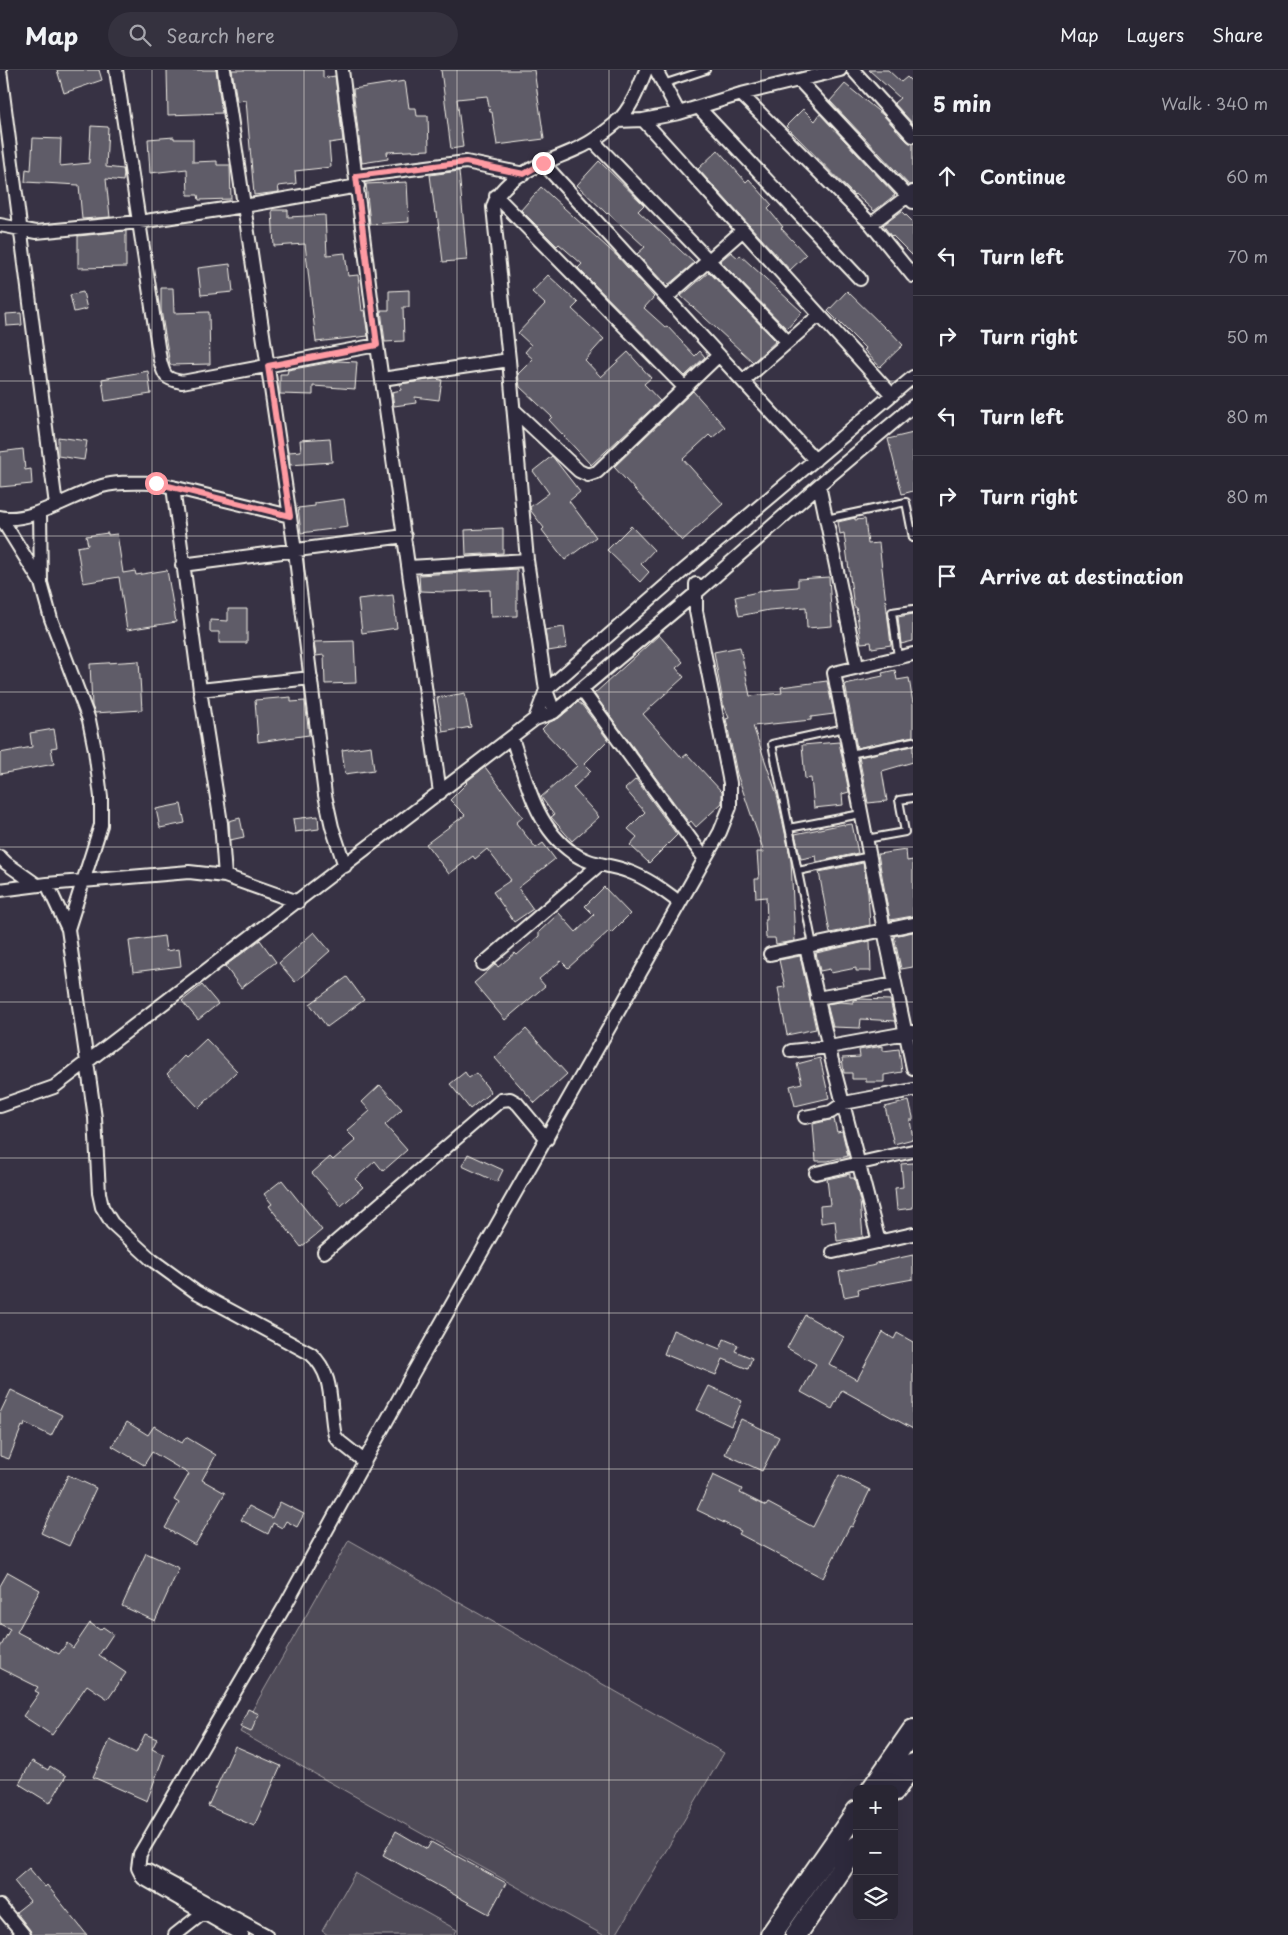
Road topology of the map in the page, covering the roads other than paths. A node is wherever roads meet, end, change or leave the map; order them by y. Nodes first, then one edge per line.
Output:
1 (0, 70) edge
2 (116, 70) edge
3 (224, 70) edge
4 (342, 70) edge
5 (646, 70) edge
6 (656, 70) edge
7 (706, 70) edge
8 (840, 70) edge
9 (853, 70) edge
10 (799, 80) junction
11 (662, 84) junction
12 (741, 94) junction
13 (698, 107) junction
14 (679, 113) junction
15 (643, 120) junction
16 (618, 121) junction
17 (913, 136) edge
18 (593, 141) junction
19 (543, 163) junction
20 (524, 174) junction
21 (357, 181) junction
22 (496, 196) junction
23 (911, 196) edge
24 (244, 206) junction
25 (139, 222) junction
26 (871, 224) junction
27 (0, 225) edge
28 (21, 230) junction
29 (742, 231) junction
30 (710, 261) junction
31 (913, 276) edge
32 (860, 278) dead end
33 (667, 297) junction
34 (818, 316) junction
35 (788, 342) junction
36 (377, 345) junction
37 (720, 356) junction
38 (510, 360) junction
39 (268, 366) junction
40 (913, 377) edge
41 (382, 379) junction
42 (743, 381) junction
43 (685, 388) junction
44 (892, 396) junction
45 (913, 406) edge
46 (514, 410) junction
47 (816, 460) junction
48 (819, 485) junction
49 (173, 487) junction
50 (56, 504) junction
51 (40, 512) junction
52 (290, 516) junction
53 (1, 518) edge
54 (826, 518) junction
55 (405, 536) junction
56 (913, 538) edge
57 (295, 551) junction
58 (528, 560) junction
59 (182, 565) junction
60 (409, 567) junction
61 (694, 580) junction
62 (41, 583) junction
63 (913, 609) edge
64 (913, 654) edge
65 (898, 657) junction
66 (857, 666) junction
67 (311, 678) junction
68 (582, 689) junction
69 (200, 690) junction
70 (546, 690) junction
71 (554, 712) junction
72 (535, 719) junction
73 (845, 728) junction
74 (512, 738) junction
75 (913, 741) edge
76 (850, 754) junction
77 (440, 793) junction
78 (913, 798) edge
79 (861, 814) junction
80 (789, 828) junction
81 (866, 839) junction
82 (870, 856) junction
83 (0, 857) edge
84 (705, 859) junction
85 (598, 865) junction
86 (345, 866) junction
87 (798, 872) junction
88 (225, 876) junction
89 (85, 880) junction
90 (42, 884) junction
91 (0, 890) edge
92 (298, 902) junction
93 (679, 902) junction
94 (913, 924) edge
95 (68, 929) junction
96 (884, 930) junction
97 (810, 946) junction
98 (770, 954) dead end
99 (483, 964) dead end
100 (895, 984) junction
101 (817, 998) junction
102 (909, 1032) edge
103 (829, 1046) junction
104 (791, 1051) dead end
105 (87, 1063) junction
106 (913, 1068) edge
107 (913, 1090) edge
108 (844, 1104) junction
109 (0, 1106) edge
110 (805, 1117) dead end
111 (547, 1139) junction
112 (913, 1150) edge
113 (860, 1163) junction
114 (816, 1174) dead end
115 (913, 1234) edge
116 (879, 1242) junction
117 (324, 1252) dead end
118 (833, 1252) dead end
119 (364, 1461) junction
120 (913, 1730) edge
121 (913, 1764) edge
122 (875, 1785) edge
123 (898, 1786) edge
124 (853, 1817) edge
125 (853, 1852) edge
126 (140, 1872) junction
127 (0, 1906) edge
128 (204, 1913) junction
129 (24, 1935) edge
130 (175, 1935) edge
131 (242, 1935) edge
132 (266, 1935) edge
133 (771, 1935) edge
134 (796, 1935) edge

1 - 28 street
2 - 25 street
3 - 24 street
4 - 21 street
5 - 16 street
6 - 11 street
7 - 11 lane
8 - 10 street
9 - 17 street
10 - 12 street
10 - 23 street
11 - 14 street
12 - 13 street
12 - 26 street
13 - 14 street
13 - 32 street
14 - 15 street
15 - 16 street
15 - 29 street
16 - 18 street
18 - 19 street
18 - 30 street
19 - 20 street
19 - 33 street
20 - 21 street
20 - 22 street
21 - 24 street
21 - 36 street
22 - 38 street
22 - 43 street
23 - 26 street
24 - 25 street
24 - 39 street
25 - 28 street
25 - 39 street
26 - 31 street
27 - 28 street
28 - 50 street
29 - 30 street
29 - 34 street
30 - 33 street
30 - 35 street
33 - 37 street
34 - 35 street
34 - 44 street
35 - 42 street
36 - 39 street
36 - 41 street
37 - 42 street
37 - 43 street
38 - 41 street
38 - 46 street
39 - 52 street
40 - 44 street
41 - 55 street
42 - 47 street
43 - 46 street
44 - 47 street
45 - 48 street
46 - 58 street
47 - 61 street
48 - 54 street
48 - 61 street
49 - 50 street
49 - 52 street
49 - 59 street
50 - 51 street
51 - 53 street
51 - 62 street
52 - 57 street
53 - 62 street
54 - 56 lane
54 - 66 street
55 - 57 street
55 - 60 street
57 - 59 street
57 - 67 street
58 - 60 street
58 - 70 street
59 - 69 street
60 - 77 street
61 - 68 street
61 - 70 street
61 - 84 street
62 - 89 street
63 - 65 lane
64 - 65 street
65 - 66 street
66 - 73 street
67 - 69 street
67 - 86 street
68 - 71 street
68 - 84 street
69 - 88 street
70 - 71 street
70 - 72 street
71 - 72 street
72 - 74 street
73 - 76 street
73 - 80 lane
74 - 77 street
74 - 85 street
75 - 76 lane
76 - 79 street
77 - 86 street
78 - 81 lane
79 - 80 lane
79 - 81 street
80 - 87 lane
81 - 82 street
82 - 87 lane
82 - 96 street
83 - 90 street
84 - 93 street
85 - 93 street
85 - 99 street
86 - 92 street
87 - 97 lane
88 - 89 street
88 - 92 street
89 - 90 street
89 - 95 street
90 - 91 street
90 - 95 street
92 - 105 street
93 - 111 street
94 - 96 street
95 - 105 street
96 - 97 street
96 - 100 street
97 - 98 street
97 - 101 street
100 - 101 street
100 - 102 street
101 - 103 street
102 - 103 street
102 - 106 street
103 - 104 street
103 - 108 street
105 - 109 street
105 - 119 street
107 - 108 street
108 - 110 street
108 - 113 street
111 - 117 street
111 - 119 street
112 - 113 street
113 - 114 street
113 - 116 street
115 - 116 street
116 - 118 street
119 - 126 street
120 - 122 main road
121 - 123 main road
124 - 133 main road
125 - 134 main road
126 - 128 street
126 - 132 street
127 - 129 street
128 - 130 street
128 - 131 street

